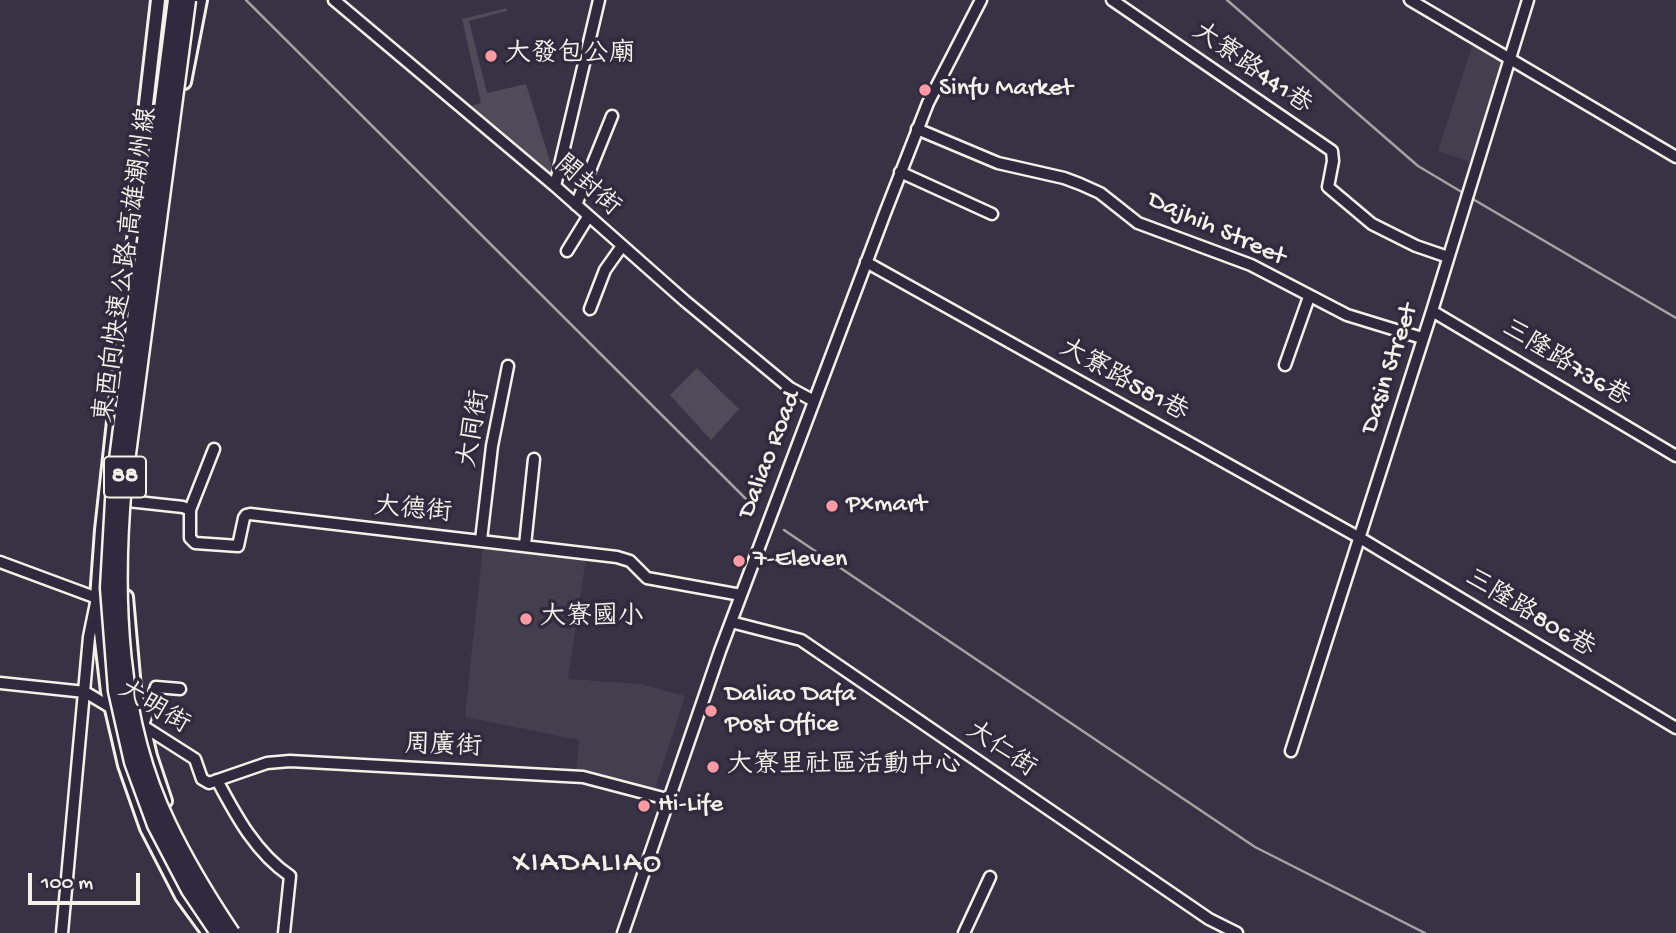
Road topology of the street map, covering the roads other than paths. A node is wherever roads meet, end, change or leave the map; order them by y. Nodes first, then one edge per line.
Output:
1 (158, 0) edge
2 (176, 0) edge
3 (188, 0) edge
4 (200, 0) edge
5 (334, 0) edge
6 (599, 0) edge
7 (981, 0) edge
8 (1112, 0) edge
9 (1410, 0) edge
10 (1528, 0) edge
11 (1509, 59) junction
12 (612, 116) dead end
13 (917, 129) junction
14 (1676, 157) edge
15 (901, 172) junction
16 (555, 186) junction
17 (576, 205) junction
18 (992, 214) dead end
19 (588, 217) junction
20 (622, 246) junction
21 (567, 251) dead end
22 (1448, 257) junction
23 (866, 262) junction
24 (1309, 297) junction
25 (590, 309) dead end
26 (1432, 311) junction
27 (1422, 338) junction
28 (1285, 365) dead end
29 (508, 366) dead end
30 (814, 401) junction
31 (215, 449) dead end
32 (1676, 456) edge
33 (534, 459) dead end
34 (128, 501) junction
35 (190, 510) junction
36 (1360, 538) junction
37 (481, 540) junction
38 (524, 545) junction
39 (0, 562) edge
40 (741, 595) junction
41 (97, 598) junction
42 (731, 622) junction
43 (0, 683) edge
44 (180, 689) dead end
45 (85, 692) junction
46 (111, 708) junction
47 (143, 726) junction
48 (1676, 728) edge
49 (1291, 751) dead end
50 (217, 780) junction
51 (667, 799) junction
52 (990, 877) dead end
53 (62, 933) edge
54 (209, 933) edge
55 (218, 933) edge
56 (232, 933) edge
57 (239, 933) edge
58 (284, 933) edge
59 (623, 933) edge
60 (964, 933) edge
61 (1237, 933) edge

1 - 41 main road
2 - 55 highway, 東西向快速公路 高雄潮州線 / 88, bridge
3 - 56 highway, 東西向快速公路 高雄潮州線 / 88, bridge
4 - 34 main road
5 - 16 street, 開封街
6 - 16 street
7 - 13 street, Daliao Road
8 - 22 street, 大寮路441巷
9 - 11 street
10 - 11 street, Dasin Street
11 - 14 street
11 - 22 street, Dasin Street
12 - 17 street
13 - 15 street, Daliao Road
13 - 24 street, Dajhih Street
15 - 18 street
15 - 23 street, Daliao Road
16 - 17 street, 開封街
17 - 19 street, 開封街
19 - 20 street, 開封街
19 - 21 street
20 - 25 street
20 - 30 street, 開封街
22 - 26 street, Dasin Street
23 - 30 street, Daliao Road
23 - 36 street, 大寮路581巷
24 - 27 street, Dajhih Street
24 - 28 street
26 - 27 street, Dasin Street
26 - 32 street, 三隆路736巷
27 - 36 street, Dasin Street
29 - 37 street, 大同街
30 - 40 street, Daliao Road
31 - 35 street
33 - 38 street
34 - 35 street
34 - 47 main road
35 - 37 street, 大德街
36 - 48 street, 三隆路806巷
36 - 49 street, Dasin Street
37 - 38 street, 大德街
38 - 40 street, 大德街
39 - 41 street
40 - 42 street, Daliao Road
41 - 45 street
41 - 46 main road
42 - 51 street, Daliao Road
42 - 61 street, 大仁街
43 - 45 street, 大明街
44 - 47 street
45 - 46 street, 大明街
45 - 53 street
46 - 47 street, 大明街
46 - 54 main road
47 - 50 street, 大明街
47 - 57 main road
50 - 51 street, 周廣街
50 - 58 street, 大明街
51 - 59 street, Daliao Road
52 - 60 street

